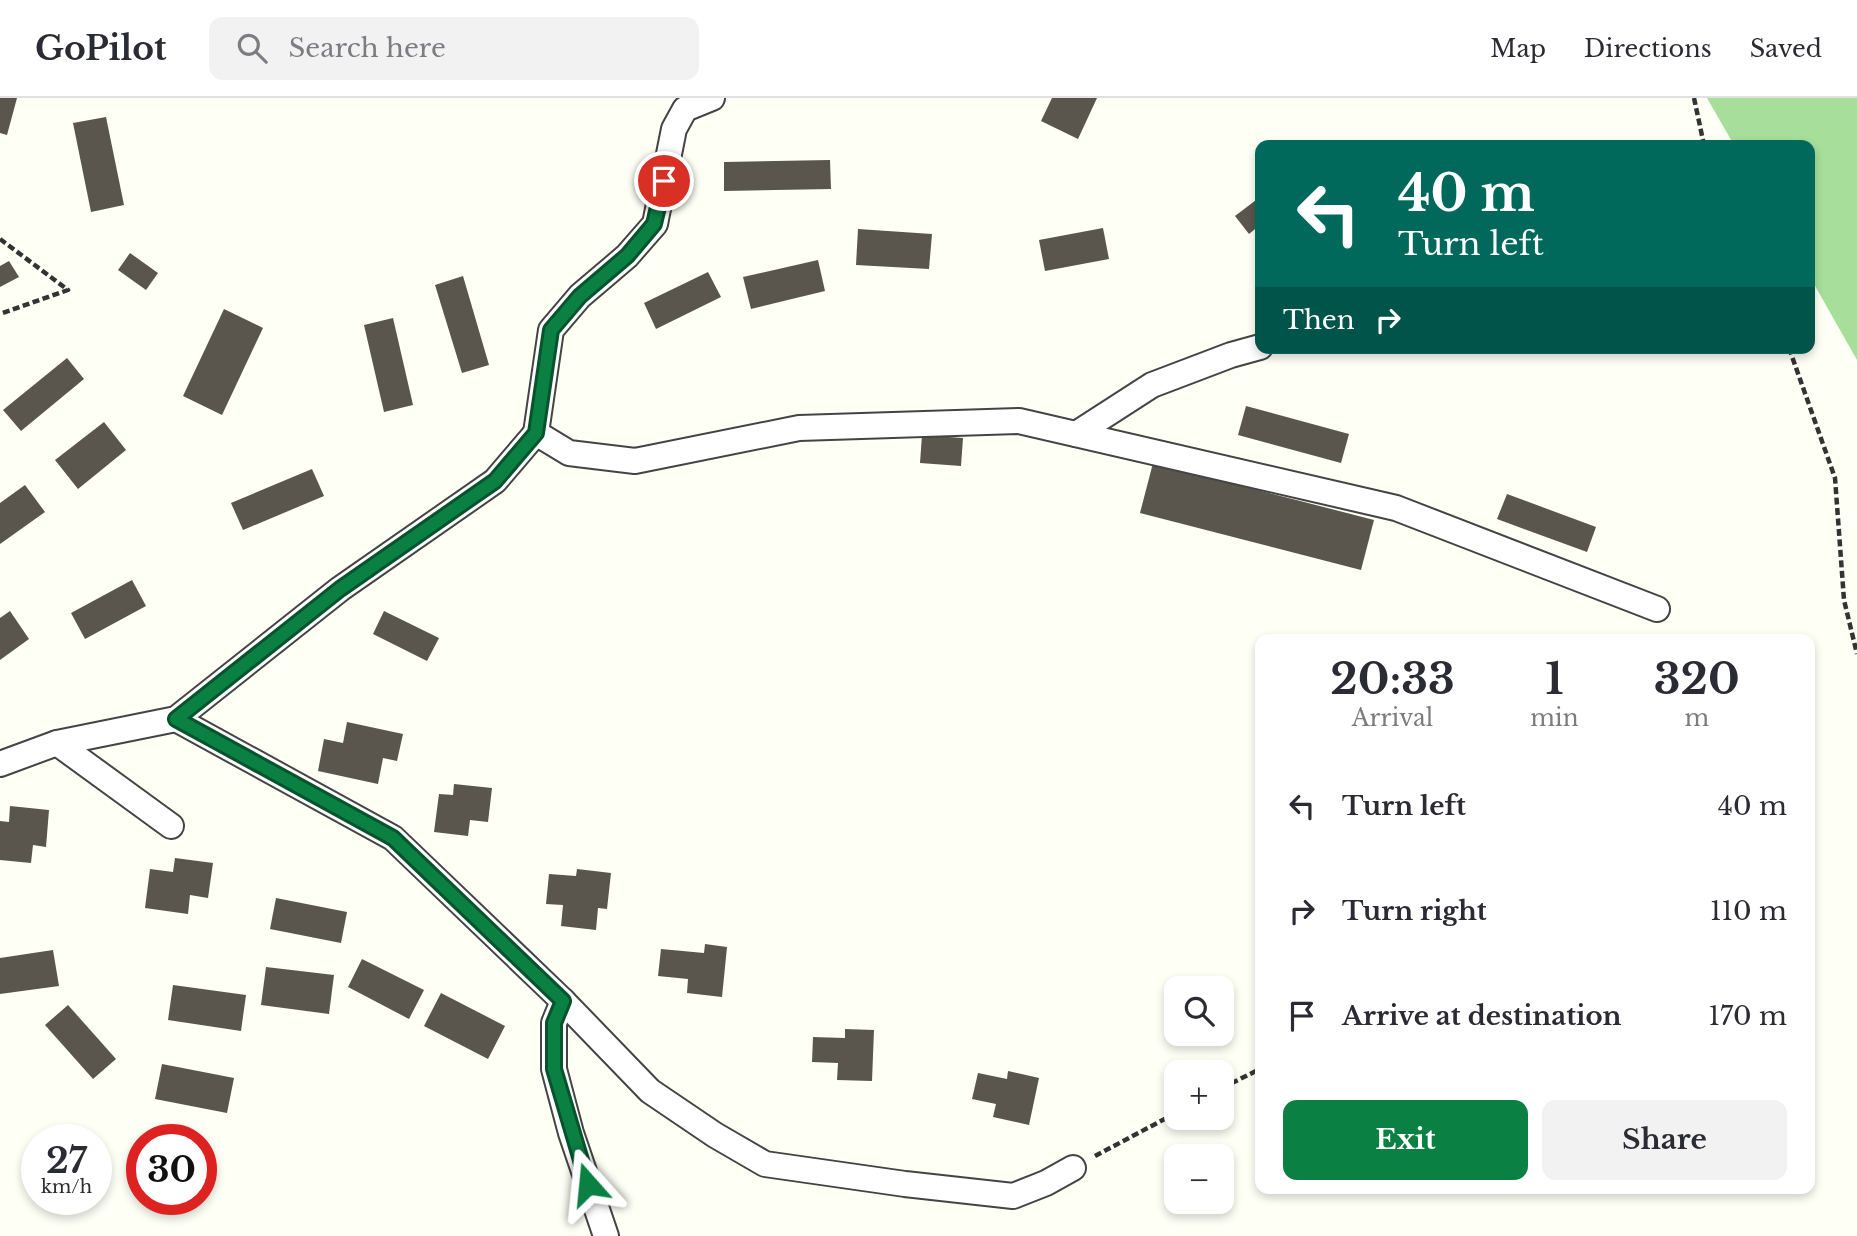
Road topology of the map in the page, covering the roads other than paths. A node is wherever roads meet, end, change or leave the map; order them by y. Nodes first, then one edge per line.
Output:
1 (712, 98) edge
2 (1255, 348) edge
3 (536, 433) junction
4 (1076, 434) junction
5 (1657, 609) dead end
6 (176, 719) junction
7 (57, 743) junction
8 (0, 764) edge
9 (171, 826) dead end
10 (563, 1001) junction
11 (1073, 1168) road end
12 (606, 1236) edge

1 - 3 street
2 - 4 street
3 - 4 street
3 - 6 street
4 - 5 street
6 - 7 street
6 - 10 street
7 - 8 street
7 - 9 street
10 - 11 street
10 - 12 street

